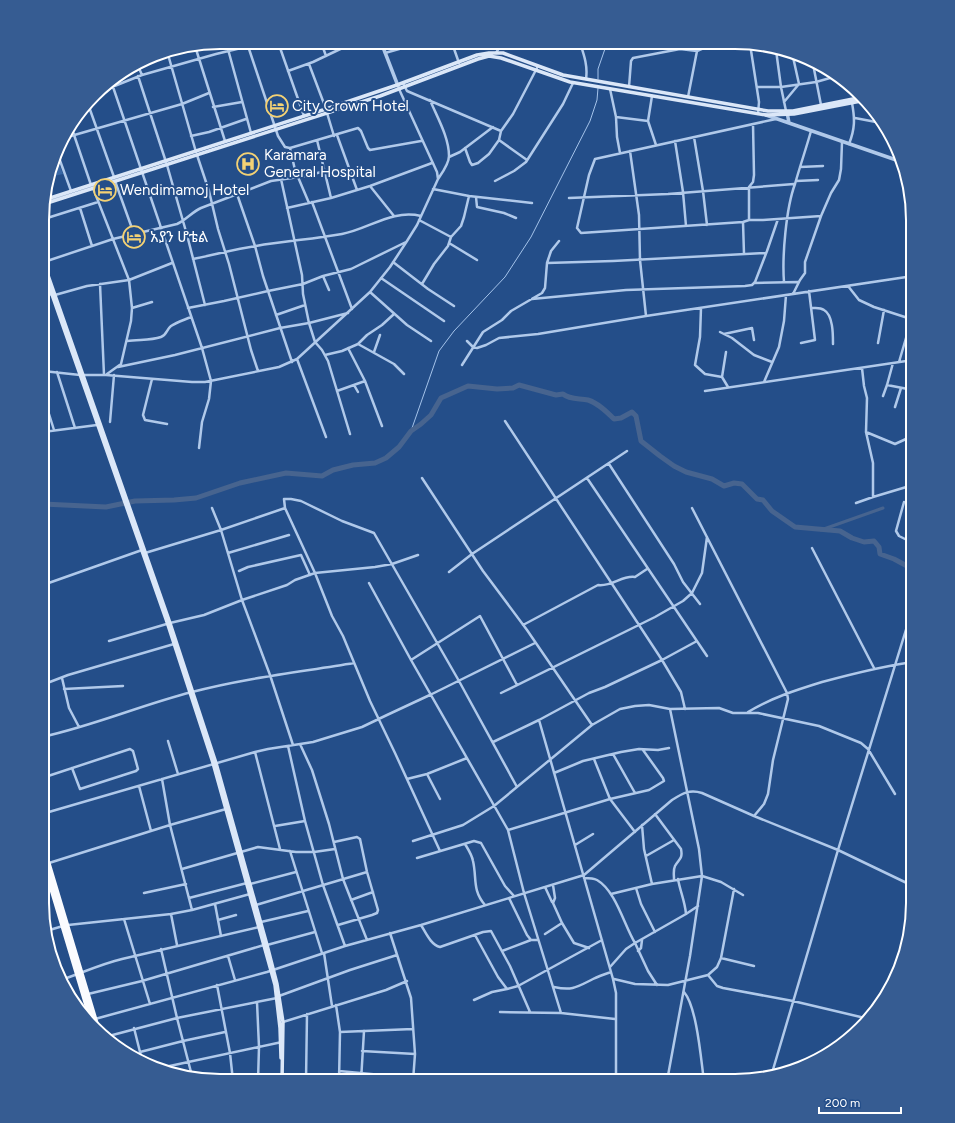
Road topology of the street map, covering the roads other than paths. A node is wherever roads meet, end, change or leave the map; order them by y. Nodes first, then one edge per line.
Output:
1 (234, 49) edge
2 (249, 49) edge
3 (280, 49) edge
4 (324, 49) edge
5 (340, 49) edge
6 (384, 49) edge
7 (399, 49) edge
8 (454, 49) edge
9 (498, 49) edge
10 (582, 49) edge
11 (702, 49) edge
12 (751, 49) edge
13 (196, 50) edge
14 (229, 50) junction
15 (697, 51) junction
16 (385, 53) junction
17 (496, 53) junction
18 (777, 54) edge
19 (326, 56) junction
20 (169, 57) edge
21 (198, 59) junction
22 (794, 59) edge
23 (309, 64) junction
24 (459, 64) junction
25 (171, 66) junction
26 (538, 66) junction
27 (814, 69) edge
28 (140, 70) edge
29 (288, 71) junction
30 (536, 71) junction
31 (142, 75) junction
32 (138, 76) junction
33 (830, 78) edge
34 (588, 80) junction
35 (573, 82) junction
36 (816, 82) junction
37 (799, 84) junction
38 (403, 85) junction
39 (113, 87) joint
40 (398, 87) junction
41 (629, 87) junction
42 (757, 87) junction
43 (781, 88) junction
44 (609, 89) junction
45 (209, 93) junction
46 (652, 96) junction
47 (688, 98) junction
48 (855, 98) edge
49 (430, 100) junction
50 (242, 102) junction
51 (784, 102) junction
52 (858, 102) edge
53 (852, 103) junction
54 (182, 104) junction
55 (822, 105) junction
56 (213, 107) junction
57 (90, 110) edge
58 (327, 111) junction
59 (758, 112) junction
60 (151, 113) junction
61 (787, 113) junction
62 (766, 115) junction
63 (304, 116) junction
64 (616, 117) junction
65 (855, 118) junction
66 (246, 119) junction
67 (777, 119) junction
68 (125, 121) junction
69 (648, 121) junction
70 (875, 122) edge
71 (789, 123) junction
72 (754, 124) junction
73 (493, 127) junction
74 (221, 128) junction
75 (275, 128) junction
76 (96, 129) junction
77 (502, 131) junction
78 (811, 131) junction
79 (251, 133) junction
80 (74, 135) joint
81 (336, 135) junction
82 (191, 136) junction
83 (694, 138) junction
84 (317, 140) junction
85 (500, 140) junction
86 (422, 141) junction
87 (675, 141) junction
88 (842, 142) junction
89 (226, 144) junction
90 (849, 144) junction
91 (656, 145) junction
92 (290, 148) junction
93 (465, 148) junction
94 (630, 151) junction
95 (620, 153) junction
96 (197, 154) junction
97 (449, 158) junction
98 (60, 160) edge
99 (527, 160) junction
100 (895, 160) edge
101 (432, 162) junction
102 (166, 163) junction
103 (823, 166) dead end
104 (800, 167) junction
105 (141, 171) junction
106 (325, 171) junction
107 (298, 176) junction
108 (114, 179) junction
109 (281, 179) junction
110 (438, 179) junction
111 (818, 180) dead end
112 (495, 181) dead end
113 (795, 183) junction
114 (92, 186) junction
115 (370, 186) junction
116 (749, 187) junction
117 (433, 189) junction
118 (357, 190) junction
119 (71, 191) junction
120 (703, 191) junction
121 (684, 192) junction
122 (237, 194) junction
123 (469, 196) junction
124 (636, 196) junction
125 (476, 197) junction
126 (50, 198) edge
127 (331, 198) junction
128 (569, 198) dead end
129 (584, 198) junction
130 (50, 202) edge
131 (98, 202) junction
132 (312, 202) junction
133 (211, 203) junction
134 (308, 203) junction
135 (532, 203) dead end
136 (80, 208) junction
137 (287, 208) junction
138 (394, 216) junction
139 (821, 216) junction
140 (49, 217) edge
141 (420, 218) junction
142 (516, 218) dead end
143 (788, 218) junction
144 (778, 219) junction
145 (749, 220) junction
146 (184, 221) junction
147 (743, 222) junction
148 (707, 225) junction
149 (686, 226) junction
150 (161, 228) junction
151 (640, 229) junction
152 (134, 234) junction
153 (326, 236) junction
154 (451, 237) junction
155 (113, 239) junction
156 (294, 240) junction
157 (408, 241) junction
158 (559, 241) dead end
159 (449, 243) junction
160 (92, 246) junction
161 (255, 246) junction
162 (226, 253) junction
163 (766, 253) junction
164 (744, 254) junction
165 (193, 259) junction
166 (49, 260) edge
167 (476, 260) dead end
168 (640, 260) junction
169 (394, 262) junction
170 (172, 263) junction
171 (547, 263) junction
172 (339, 272) junction
173 (323, 276) junction
174 (906, 277) edge
175 (49, 278) edge
176 (381, 278) junction
177 (129, 280) junction
178 (784, 282) junction
179 (798, 282) junction
180 (49, 283) edge
181 (753, 283) junction
182 (100, 284) junction
183 (303, 284) junction
184 (422, 284) junction
185 (848, 286) junction
186 (268, 290) junction
187 (329, 290) dead end
188 (643, 291) junction
189 (809, 291) junction
190 (370, 292) junction
191 (793, 294) junction
192 (49, 295) edge
193 (54, 295) junction
194 (786, 295) junction
195 (238, 298) junction
196 (532, 299) junction
197 (152, 302) dead end
198 (205, 305) junction
199 (305, 305) junction
200 (454, 306) dead end
201 (132, 308) junction
202 (188, 308) junction
203 (701, 308) junction
204 (811, 308) junction
205 (352, 309) junction
206 (884, 310) junction
207 (349, 312) junction
208 (394, 314) junction
209 (276, 315) junction
210 (646, 316) junction
211 (191, 317) junction
212 (906, 317) edge
213 (444, 321) dead end
214 (309, 323) junction
215 (280, 328) junction
216 (720, 332) dead end
217 (380, 334) dead end
218 (724, 334) junction
219 (247, 336) junction
220 (906, 338) edge
221 (754, 340) dead end
222 (127, 341) junction
223 (431, 341) dead end
224 (315, 342) junction
225 (467, 342) dead end
226 (802, 343) dead end
227 (878, 343) dead end
228 (358, 344) junction
229 (833, 344) dead end
230 (474, 347) junction
231 (202, 348) junction
232 (348, 348) junction
233 (374, 352) junction
234 (726, 352) dead end
235 (325, 355) junction
236 (297, 359) junction
237 (906, 361) edge
238 (292, 362) junction
239 (772, 362) junction
240 (899, 362) junction
241 (893, 363) junction
242 (462, 365) dead end
243 (118, 367) junction
244 (862, 368) junction
245 (49, 371) edge
246 (258, 371) junction
247 (57, 372) junction
248 (404, 374) dead end
249 (82, 375) junction
250 (105, 375) junction
251 (114, 375) junction
252 (722, 376) junction
253 (152, 379) junction
254 (211, 381) junction
255 (365, 381) junction
256 (764, 382) junction
257 (354, 385) junction
258 (887, 385) junction
259 (728, 388) junction
260 (901, 388) junction
261 (906, 389) edge
262 (337, 391) junction
263 (704, 391) dead end
264 (358, 392) dead end
265 (882, 396) dead end
266 (895, 407) dead end
267 (49, 414) edge
268 (505, 421) dead end
269 (110, 422) dead end
270 (167, 424) dead end
271 (97, 425) junction
272 (382, 426) dead end
273 (74, 428) junction
274 (54, 430) junction
275 (49, 431) edge
276 (866, 432) junction
277 (350, 434) dead end
278 (326, 437) dead end
279 (906, 439) edge
280 (200, 448) dead end
281 (627, 451) dead end
282 (608, 464) junction
283 (422, 478) dead end
284 (587, 478) junction
285 (120, 485) junction
286 (906, 487) edge
287 (873, 497) junction
288 (556, 498) junction
289 (904, 502) dead end
290 (856, 503) dead end
291 (212, 508) dead end
292 (285, 508) junction
293 (692, 508) dead end
294 (221, 530) junction
295 (289, 535) dead end
296 (707, 536) junction
297 (906, 540) edge
298 (812, 548) dead end
299 (144, 551) junction
300 (228, 553) junction
301 (472, 554) junction
302 (418, 555) dead end
303 (392, 564) junction
304 (647, 569) junction
305 (239, 571) dead end
306 (449, 572) dead end
307 (315, 573) junction
308 (310, 574) junction
309 (49, 583) edge
310 (369, 583) dead end
311 (612, 583) junction
312 (692, 593) junction
313 (242, 600) junction
314 (700, 604) dead end
315 (674, 607) junction
316 (168, 624) junction
317 (639, 624) junction
318 (523, 625) junction
319 (906, 629) edge
320 (109, 641) dead end
321 (697, 641) junction
322 (535, 643) junction
323 (174, 644) junction
324 (437, 644) junction
325 (707, 656) dead end
326 (503, 659) junction
327 (411, 660) junction
328 (662, 660) junction
329 (352, 663) junction
330 (906, 663) edge
331 (895, 664) junction
332 (553, 668) junction
333 (874, 668) junction
334 (270, 675) junction
335 (62, 678) junction
336 (459, 681) junction
337 (49, 683) edge
338 (517, 685) junction
339 (123, 686) dead end
340 (64, 689) junction
341 (192, 692) junction
342 (501, 693) dead end
343 (787, 693) junction
344 (432, 694) junction
345 (576, 701) junction
346 (670, 709) junction
347 (686, 709) junction
348 (747, 713) junction
349 (783, 718) junction
350 (378, 719) junction
351 (539, 720) junction
352 (592, 725) junction
353 (80, 728) junction
354 (49, 736) edge
355 (168, 741) dead end
356 (493, 742) junction
357 (300, 744) junction
358 (293, 745) junction
359 (288, 746) junction
360 (669, 748) dead end
361 (868, 749) junction
362 (644, 750) junction
363 (255, 752) junction
364 (613, 754) junction
365 (467, 758) junction
366 (594, 759) junction
367 (550, 760) junction
368 (215, 763) junction
369 (72, 768) junction
370 (554, 773) junction
371 (178, 774) junction
372 (427, 774) junction
373 (49, 776) edge
374 (162, 779) junction
375 (407, 779) junction
376 (139, 786) junction
377 (517, 787) junction
378 (635, 792) junction
379 (687, 792) junction
380 (895, 794) dead end
381 (440, 799) dead end
382 (610, 799) junction
383 (494, 806) junction
384 (226, 809) junction
385 (49, 812) edge
386 (566, 813) junction
387 (655, 814) junction
388 (754, 816) junction
389 (305, 821) junction
390 (170, 824) junction
391 (642, 825) junction
392 (275, 826) junction
393 (508, 830) junction
394 (151, 831) junction
395 (634, 832) junction
396 (592, 834) dead end
397 (432, 835) junction
398 (674, 840) junction
399 (413, 841) dead end
400 (334, 842) junction
401 (465, 844) junction
402 (575, 844) junction
403 (335, 849) junction
404 (280, 850) junction
405 (838, 850) junction
406 (290, 851) junction
407 (440, 851) junction
408 (239, 852) junction
409 (314, 852) junction
410 (646, 856) junction
411 (416, 858) dead end
412 (49, 863) joint
413 (182, 869) junction
414 (296, 872) junction
415 (367, 872) junction
416 (702, 876) junction
417 (584, 877) junction
418 (343, 879) junction
419 (674, 879) junction
420 (678, 879) junction
421 (49, 880) edge
422 (906, 883) edge
423 (186, 884) junction
424 (249, 884) junction
425 (652, 884) junction
426 (323, 885) junction
427 (553, 885) junction
428 (544, 887) junction
429 (636, 888) junction
430 (734, 889) junction
431 (52, 890) junction
432 (49, 891) edge
433 (302, 892) junction
434 (373, 892) junction
435 (144, 893) dead end
436 (524, 893) junction
437 (250, 894) junction
438 (611, 894) junction
439 (514, 896) junction
440 (743, 896) dead end
441 (189, 898) junction
442 (509, 898) junction
443 (351, 900) junction
444 (553, 903) junction
445 (215, 904) junction
446 (256, 905) junction
447 (485, 905) junction
448 (698, 906) junction
449 (192, 910) junction
450 (308, 911) junction
451 (171, 914) junction
452 (686, 914) junction
453 (236, 915) dead end
454 (124, 919) junction
455 (358, 919) junction
456 (218, 920) junction
457 (261, 922) junction
458 (562, 923) junction
459 (65, 926) junction
460 (338, 926) junction
461 (421, 926) junction
462 (259, 927) junction
463 (51, 930) edge
464 (315, 932) junction
465 (655, 932) junction
466 (390, 934) junction
467 (545, 934) dead end
468 (474, 935) junction
469 (221, 936) junction
470 (367, 940) junction
471 (531, 940) junction
472 (538, 940) junction
473 (602, 940) junction
474 (642, 940) junction
475 (635, 944) junction
476 (177, 945) junction
477 (266, 945) junction
478 (345, 946) junction
479 (589, 948) junction
480 (161, 949) junction
481 (502, 950) junction
482 (638, 951) junction
483 (323, 953) junction
484 (397, 955) junction
485 (134, 956) junction
486 (228, 956) junction
487 (721, 958) junction
488 (754, 966) dead end
489 (610, 967) junction
490 (273, 970) junction
491 (548, 970) junction
492 (611, 972) junction
493 (79, 974) junction
494 (167, 974) junction
495 (708, 975) junction
496 (67, 978) edge
497 (329, 979) junction
498 (613, 979) junction
499 (235, 980) junction
500 (142, 981) junction
501 (407, 981) junction
502 (686, 981) junction
503 (218, 985) junction
504 (657, 985) junction
505 (518, 986) junction
506 (553, 987) junction
507 (507, 989) junction
508 (684, 992) junction
509 (87, 994) junction
510 (173, 997) junction
511 (278, 997) junction
512 (474, 1000) dead end
513 (793, 1001) junction
514 (257, 1002) junction
515 (150, 1004) junction
516 (336, 1005) junction
517 (332, 1006) junction
518 (221, 1009) junction
519 (88, 1012) edge
520 (500, 1012) dead end
521 (530, 1012) junction
522 (561, 1013) junction
523 (307, 1014) junction
524 (862, 1017) edge
525 (177, 1018) junction
526 (95, 1019) joint
527 (615, 1019) junction
528 (283, 1022) junction
529 (134, 1028) junction
530 (414, 1029) junction
531 (364, 1031) junction
532 (225, 1032) junction
533 (340, 1032) junction
534 (111, 1035) edge
535 (183, 1041) junction
536 (282, 1042) junction
537 (259, 1047) junction
538 (362, 1051) junction
539 (140, 1052) joint
540 (230, 1053) junction
541 (414, 1054) junction
542 (188, 1062) junction
543 (171, 1067) edge
544 (773, 1070) edge
545 (339, 1071) joint
546 (191, 1072) edge
547 (361, 1072) junction
548 (232, 1074) edge
549 (258, 1074) edge
550 (281, 1074) edge
551 (306, 1074) edge
552 (376, 1074) edge
553 (413, 1074) edge
554 (616, 1074) edge
555 (668, 1074) edge
556 (703, 1074) edge

1 - 14 street
2 - 75 street
3 - 29 street
4 - 19 street
5 - 19 street
6 - 16 street
7 - 16 street
8 - 24 street
9 - 17 street
10 - 34 street
11 - 15 street
12 - 42 street
13 - 21 street
14 - 21 street
14 - 50 street
15 - 41 street
15 - 47 street
16 - 40 street
17 - 24 main road
17 - 26 main road
18 - 43 street
19 - 23 street
20 - 25 street
21 - 25 street
21 - 45 street
22 - 37 street
23 - 29 street
23 - 58 street
24 - 30 main road
24 - 38 main road
25 - 31 street
25 - 54 street
26 - 30 street
26 - 34 main road
27 - 36 street
28 - 31 street
29 - 63 street
30 - 35 main road
30 - 77 street
31 - 32 street
32 - 39 street
32 - 60 street
33 - 36 street
34 - 41 main road
35 - 44 main road
35 - 99 street
36 - 37 street
36 - 55 street
37 - 43 street
37 - 51 street
38 - 40 main road
38 - 49 street
39 - 68 street
40 - 58 main road
40 - 86 street
41 - 47 main road
42 - 43 street
42 - 59 street
43 - 51 street
44 - 46 main road
44 - 64 street
45 - 54 street
45 - 56 street
46 - 59 main road
46 - 69 street
47 - 59 main road
48 - 55 main road
49 - 73 street
49 - 97 street
50 - 56 street
50 - 66 street
51 - 61 street
52 - 53 main road
53 - 61 main road
53 - 65 street
54 - 60 street
54 - 82 street
55 - 61 main road
56 - 74 street
57 - 76 street
58 - 63 main road
58 - 75 main road
58 - 81 street
59 - 61 main road
59 - 62 main road
60 - 68 street
60 - 102 street
61 - 62 main road
61 - 71 street
62 - 67 street
63 - 75 main road
64 - 69 street
64 - 95 street
65 - 70 street
65 - 90 street
66 - 74 street
66 - 79 street
67 - 71 street
67 - 72 street
68 - 76 street
68 - 105 street
69 - 91 street
71 - 78 street
72 - 83 street
72 - 116 street
73 - 77 street
73 - 93 street
74 - 82 street
74 - 89 street
75 - 79 main road
75 - 89 main road
75 - 92 street
76 - 80 street
76 - 108 street
77 - 85 street
78 - 88 street
78 - 104 street
79 - 89 main road
80 - 114 street
81 - 84 street
81 - 86 street
81 - 118 street
82 - 96 street
83 - 87 street
83 - 120 street
84 - 92 street
84 - 106 street
85 - 93 street
85 - 99 street
86 - 101 street
87 - 91 street
87 - 121 street
88 - 90 street
88 - 139 street
89 - 96 main road
90 - 100 street
91 - 94 street
92 - 107 street
93 - 97 street
94 - 95 street
94 - 124 street
95 - 129 street
96 - 102 main road
96 - 133 street
97 - 110 street
98 - 119 street
99 - 112 street
101 - 110 street
101 - 115 street
102 - 105 main road
102 - 146 street
103 - 104 street
104 - 113 street
105 - 108 main road
105 - 150 street
106 - 107 street
106 - 127 street
107 - 109 street
107 - 134 street
108 - 114 main road
108 - 152 street
109 - 122 street
109 - 137 street
110 - 117 street
111 - 113 street
113 - 116 street
113 - 143 street
114 - 119 main road
114 - 130 main road
114 - 131 street
115 - 118 street
115 - 138 street
116 - 120 street
116 - 145 street
117 - 123 street
117 - 141 street
118 - 127 street
119 - 126 main road
120 - 121 street
120 - 148 street
121 - 124 street
121 - 149 street
122 - 133 street
122 - 161 street
123 - 125 street
123 - 154 street
124 - 129 street
124 - 151 street
125 - 135 street
125 - 142 street
127 - 132 street
128 - 129 street
129 - 151 street
131 - 136 street
131 - 155 street
132 - 134 street
132 - 153 street
133 - 146 street
133 - 162 street
134 - 137 street
136 - 140 street
136 - 160 street
137 - 156 street
138 - 141 street
138 - 153 street
139 - 143 street
139 - 179 street
141 - 154 street
141 - 157 street
143 - 144 street
143 - 178 street
144 - 145 street
144 - 163 street
145 - 147 street
146 - 150 street
146 - 165 street
147 - 148 street
147 - 164 street
148 - 149 street
149 - 151 street
150 - 152 street
150 - 170 street
151 - 168 street
152 - 155 street
153 - 156 street
153 - 172 street
154 - 159 street
155 - 160 street
155 - 177 street
156 - 161 street
156 - 183 street
157 - 169 street
157 - 172 street
158 - 171 street
159 - 167 street
159 - 184 street
160 - 166 street
161 - 162 street
161 - 186 street
162 - 165 street
162 - 195 street
163 - 164 street
163 - 181 street
164 - 168 street
165 - 198 street
168 - 171 street
168 - 188 street
169 - 176 street
169 - 184 street
170 - 177 street
170 - 202 street
171 - 196 street
172 - 173 street
172 - 205 street
173 - 183 street
173 - 187 street
174 - 185 street
175 - 193 main road
176 - 190 street
176 - 213 street
177 - 182 street
177 - 201 street
178 - 179 street
178 - 181 street
179 - 191 street
180 - 193 main road
181 - 188 street
182 - 193 street
182 - 250 street
183 - 186 street
183 - 199 street
184 - 200 street
185 - 189 street
185 - 206 street
186 - 195 street
186 - 209 street
188 - 196 street
188 - 210 street
189 - 191 street
189 - 204 street
190 - 205 street
190 - 208 street
191 - 194 street
192 - 193 street
193 - 249 main road
194 - 203 street
194 - 239 street
195 - 198 street
195 - 219 street
196 - 230 street
197 - 201 street
198 - 202 street
199 - 209 street
199 - 214 street
201 - 222 street
202 - 211 street
203 - 210 street
203 - 252 street
204 - 226 street
204 - 229 street
205 - 207 street
206 - 212 street
206 - 227 street
207 - 214 street
207 - 224 street
208 - 223 street
208 - 228 street
209 - 215 street
210 - 230 street
211 - 222 street
211 - 231 street
214 - 215 street
214 - 224 street
215 - 219 street
215 - 238 street
216 - 218 street
217 - 233 street
218 - 221 street
218 - 239 street
219 - 231 street
219 - 246 street
220 - 240 street
222 - 243 street
224 - 235 street
224 - 236 street
225 - 230 street
228 - 232 street
228 - 233 street
230 - 242 street
231 - 243 street
231 - 254 street
232 - 235 street
232 - 255 street
233 - 248 street
234 - 252 street
235 - 262 street
236 - 238 street
236 - 278 street
237 - 240 street
238 - 246 street
239 - 256 street
240 - 241 street
241 - 244 street
241 - 258 street
243 - 250 street
244 - 256 street
244 - 276 street
245 - 247 street
246 - 254 street
247 - 249 street
247 - 273 street
249 - 250 street
249 - 271 main road
249 - 285 main road
250 - 251 street
251 - 253 street
251 - 269 street
252 - 259 street
253 - 254 street
253 - 270 street
254 - 280 street
255 - 257 street
255 - 272 street
256 - 259 street
257 - 262 street
257 - 264 street
258 - 260 street
258 - 265 street
259 - 263 street
260 - 261 street
260 - 266 street
262 - 277 street
267 - 274 street
268 - 288 street
271 - 273 street
271 - 285 main road
273 - 274 street
274 - 275 street
276 - 279 street
276 - 287 street
281 - 282 street
282 - 284 street
282 - 312 street
283 - 301 street
284 - 288 street
284 - 304 street
285 - 299 main road
286 - 287 street
287 - 290 street
288 - 301 street
288 - 311 street
289 - 297 street
291 - 294 street
292 - 294 street
292 - 303 street
292 - 307 street
293 - 296 street
294 - 299 street
294 - 300 street
295 - 300 street
296 - 312 street
296 - 343 street
298 - 333 street
299 - 309 street
299 - 316 main road
300 - 313 street
301 - 306 street
301 - 318 street
302 - 303 street
303 - 307 street
303 - 324 street
304 - 311 street
304 - 315 street
305 - 308 street
307 - 308 street
307 - 329 street
308 - 313 street
310 - 327 street
311 - 317 street
311 - 318 street
312 - 314 street
312 - 315 street
313 - 316 street
313 - 334 street
315 - 317 street
315 - 321 street
316 - 320 street
316 - 323 main road
316 - 341 main road
317 - 328 street
317 - 332 street
318 - 322 street
319 - 331 street
321 - 325 street
321 - 328 street
322 - 326 street
322 - 332 street
323 - 335 street
323 - 341 main road
324 - 326 street
324 - 327 street
324 - 336 street
326 - 336 street
326 - 338 street
327 - 344 street
328 - 345 street
328 - 347 street
329 - 334 street
329 - 350 street
330 - 331 street
331 - 333 street
331 - 361 street
332 - 338 street
332 - 345 street
333 - 343 street
334 - 341 street
334 - 358 street
335 - 337 street
335 - 340 street
336 - 344 street
336 - 356 street
338 - 342 street
339 - 340 street
340 - 353 street
341 - 353 street
341 - 368 main road
343 - 348 street
343 - 349 street
344 - 350 street
344 - 365 street
345 - 351 street
345 - 352 street
346 - 347 street
346 - 352 street
346 - 379 street
347 - 348 street
348 - 349 street
349 - 361 street
349 - 388 street
350 - 357 street
350 - 375 street
351 - 356 street
351 - 367 street
352 - 367 street
353 - 354 street
355 - 371 street
356 - 377 street
357 - 358 street
357 - 400 street
358 - 359 street
359 - 363 street
359 - 389 street
360 - 362 street
361 - 380 street
361 - 405 street
362 - 364 street
362 - 378 street
363 - 368 street
363 - 392 street
364 - 366 street
364 - 378 street
365 - 372 street
365 - 383 street
366 - 370 street
366 - 382 street
367 - 370 street
367 - 377 street
368 - 371 street
368 - 384 main road
368 - 408 main road
369 - 369 street
369 - 373 street
370 - 386 street
371 - 374 street
372 - 375 street
372 - 381 street
374 - 376 street
374 - 390 street
375 - 397 street
376 - 385 street
376 - 394 street
377 - 383 street
378 - 382 street
379 - 387 street
379 - 388 street
379 - 416 street
382 - 386 street
382 - 395 street
383 - 393 street
383 - 397 street
384 - 390 street
384 - 408 main road
386 - 393 street
386 - 402 street
387 - 391 street
387 - 398 street
388 - 405 street
389 - 392 street
389 - 409 street
390 - 394 street
390 - 413 street
391 - 395 street
391 - 410 street
392 - 404 street
393 - 436 street
394 - 412 street
395 - 417 street
396 - 402 street
397 - 399 street
397 - 407 street
398 - 410 street
398 - 419 street
400 - 403 street
400 - 415 street
401 - 407 street
401 - 439 street
401 - 447 street
402 - 417 street
403 - 409 street
403 - 418 street
404 - 406 street
404 - 408 street
405 - 422 street
405 - 513 street
406 - 409 street
406 - 414 street
407 - 411 street
408 - 413 street
408 - 424 main road
409 - 426 street
410 - 425 street
412 - 459 highway
413 - 423 street
414 - 424 street
414 - 433 street
415 - 418 street
415 - 434 street
416 - 420 street
416 - 430 street
416 - 448 street
417 - 427 street
417 - 438 street
417 - 473 street
418 - 426 street
418 - 443 street
419 - 420 street
419 - 425 street
420 - 452 street
421 - 431 highway
423 - 435 street
423 - 441 street
424 - 437 main road
424 - 441 street
424 - 446 main road
425 - 429 street
426 - 433 street
426 - 460 street
427 - 428 street
427 - 444 street
428 - 436 street
428 - 444 street
429 - 438 street
429 - 465 street
430 - 440 street
430 - 487 street
431 - 432 street
431 - 459 highway
433 - 446 street
433 - 450 street
434 - 443 street
434 - 455 street
436 - 439 street
436 - 472 street
437 - 445 street
437 - 462 main road
438 - 475 street
439 - 442 street
441 - 449 street
442 - 447 street
442 - 471 street
443 - 455 street
444 - 458 street
445 - 449 street
445 - 456 street
446 - 457 main road
447 - 461 street
448 - 452 street
448 - 502 street
449 - 451 street
450 - 457 street
450 - 464 street
451 - 454 street
451 - 476 street
452 - 465 street
453 - 456 street
454 - 459 street
454 - 485 street
455 - 460 street
455 - 470 street
456 - 469 street
457 - 477 main road
458 - 467 street
458 - 479 street
459 - 463 street
459 - 493 highway
460 - 478 street
461 - 466 street
461 - 468 street
462 - 469 street
462 - 477 main road
464 - 477 street
464 - 483 street
465 - 474 street
466 - 470 street
466 - 484 street
468 - 481 street
468 - 507 street
469 - 476 street
470 - 478 street
471 - 472 street
471 - 481 street
472 - 491 street
473 - 479 street
473 - 489 street
474 - 475 street
474 - 482 street
475 - 482 street
475 - 489 street
476 - 480 street
477 - 486 street
477 - 490 main road
478 - 483 street
479 - 491 street
480 - 485 street
480 - 494 street
481 - 505 street
482 - 504 street
483 - 490 street
483 - 497 street
484 - 497 street
484 - 501 street
485 - 493 street
485 - 500 street
486 - 494 street
486 - 499 street
487 - 488 street
487 - 495 street
489 - 492 street
490 - 499 street
490 - 511 main road
491 - 505 street
491 - 506 street
492 - 498 street
492 - 506 street
493 - 496 street
493 - 509 highway
493 - 519 highway
494 - 500 street
494 - 510 street
495 - 502 street
495 - 513 street
497 - 511 street
497 - 517 street
498 - 504 street
498 - 527 street
499 - 503 street
500 - 509 street
500 - 515 street
501 - 516 street
501 - 530 street
502 - 504 street
502 - 508 street
503 - 510 street
503 - 518 street
505 - 507 street
505 - 521 street
506 - 522 street
507 - 512 street
508 - 555 street
508 - 556 street
509 - 526 highway
510 - 515 street
510 - 525 street
511 - 514 street
511 - 528 main road
511 - 536 main road
513 - 524 street
513 - 544 street
514 - 518 street
514 - 537 street
515 - 526 street
516 - 517 street
516 - 533 street
517 - 523 street
518 - 525 street
518 - 532 street
520 - 521 street
521 - 522 street
522 - 527 street
523 - 528 street
523 - 551 street
525 - 529 street
525 - 535 street
527 - 554 street
528 - 536 main road
529 - 534 street
529 - 539 street
530 - 531 street
530 - 541 street
531 - 533 street
531 - 538 street
532 - 535 street
532 - 540 street
533 - 545 street
535 - 539 street
535 - 542 street
536 - 537 street
536 - 550 main road
537 - 540 street
537 - 549 street
538 - 541 street
538 - 547 street
540 - 542 street
540 - 548 street
541 - 553 street
542 - 543 street
542 - 546 street
545 - 547 street
547 - 552 street

